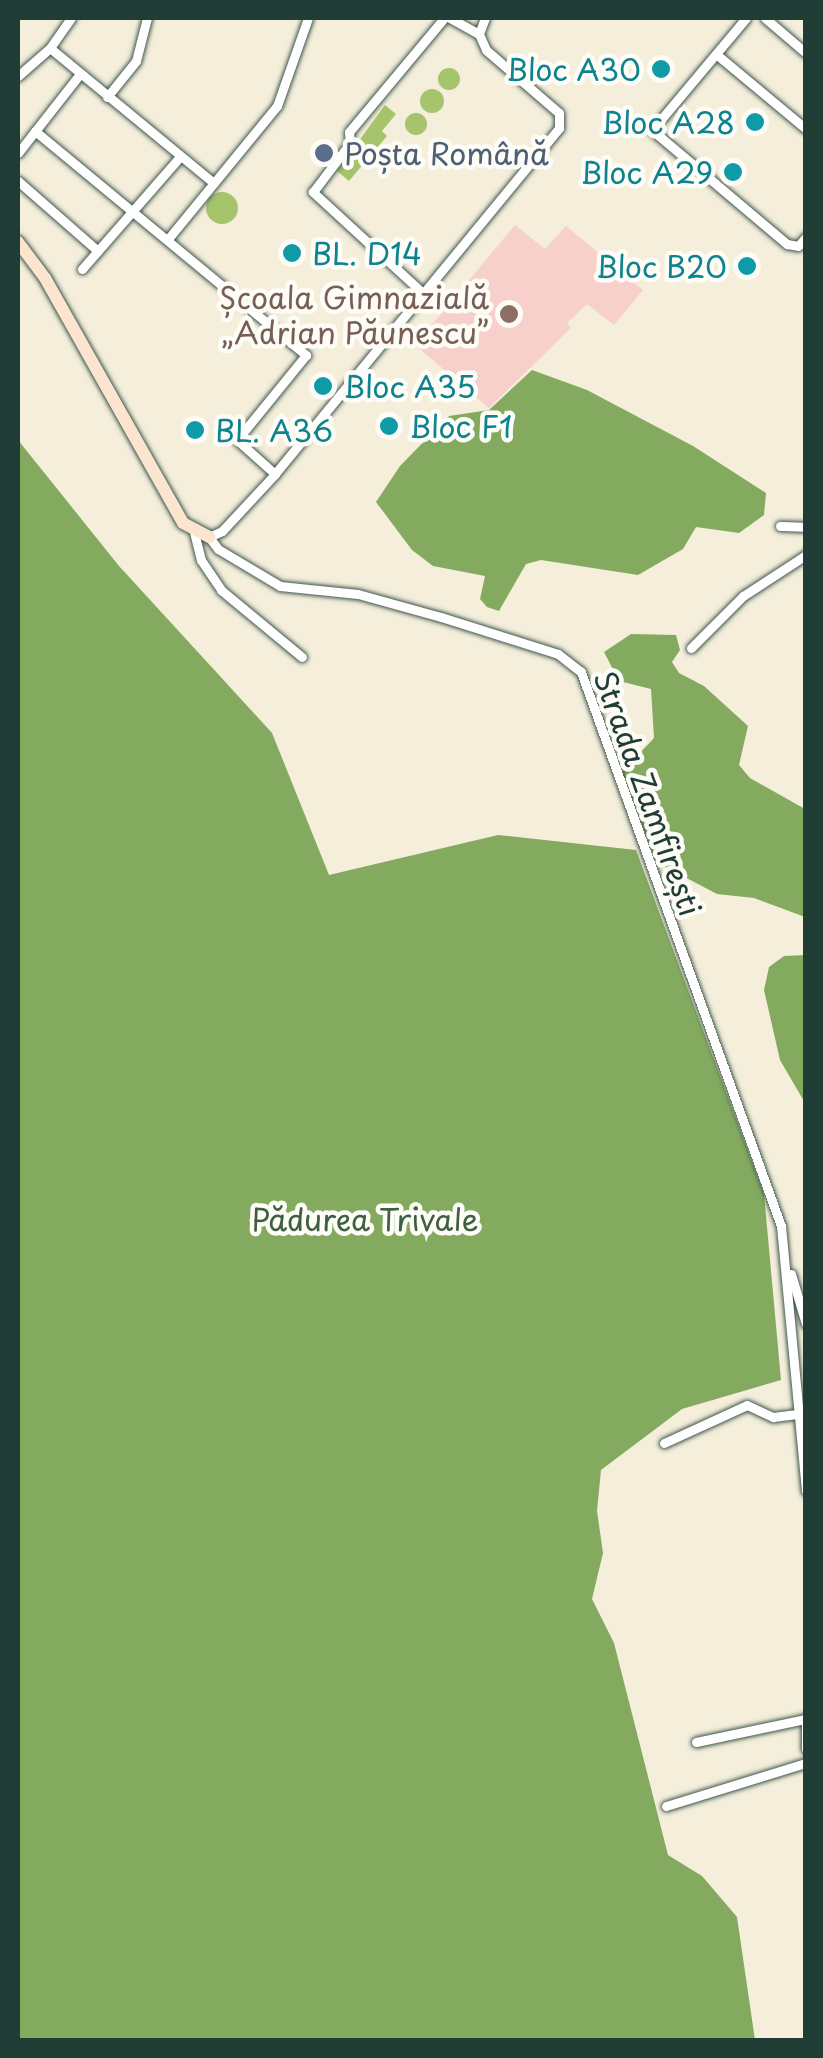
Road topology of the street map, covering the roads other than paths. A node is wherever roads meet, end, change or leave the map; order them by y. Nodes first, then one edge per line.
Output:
1 (71, 18) edge
2 (147, 18) edge
3 (308, 18) edge
4 (447, 18) edge
5 (485, 18) edge
6 (746, 18) edge
7 (765, 18) edge
8 (479, 34) junction
9 (50, 48) junction
10 (806, 53) edge
11 (716, 54) junction
12 (80, 74) junction
13 (18, 76) edge
14 (108, 98) junction
15 (806, 129) edge
16 (35, 131) junction
17 (18, 153) edge
18 (178, 158) junction
19 (18, 181) edge
20 (214, 183) junction
21 (132, 210) junction
22 (806, 237) edge
23 (168, 239) junction
24 (18, 242) edge
25 (98, 251) junction
26 (82, 269) dead end
27 (426, 296) junction
28 (275, 474) junction
29 (780, 526) dead end
30 (806, 527) edge
31 (194, 532) junction
32 (209, 537) junction
33 (806, 555) edge
34 (692, 648) dead end
35 (302, 657) dead end
36 (788, 1268) junction
37 (806, 1324) edge
38 (797, 1414) junction
39 (664, 1443) dead end
40 (806, 1490) edge
41 (806, 1719) edge
42 (696, 1742) dead end
43 (806, 1749) edge
44 (806, 1763) edge
45 (666, 1806) dead end

1 - 9 street
2 - 14 street
3 - 20 street
4 - 8 street
4 - 27 street
5 - 8 street
6 - 11 street
7 - 10 street
8 - 27 street
9 - 12 street
9 - 13 street
11 - 15 street
11 - 22 street
12 - 14 street
12 - 16 street
14 - 18 street
16 - 17 street
16 - 21 street
18 - 20 street
18 - 21 street
19 - 25 street
20 - 23 street
21 - 23 street
21 - 25 street
23 - 28 street
24 - 31 street
25 - 26 street
27 - 28 street
28 - 32 street
29 - 30 street
31 - 32 street, Strada Zamfirești
31 - 35 street
32 - 36 street, Strada Zamfirești
33 - 34 street
36 - 37 street
36 - 38 street, Strada Zamfirești
38 - 39 street
38 - 40 street, Strada Zamfirești
41 - 42 street
41 - 43 street
44 - 45 street

